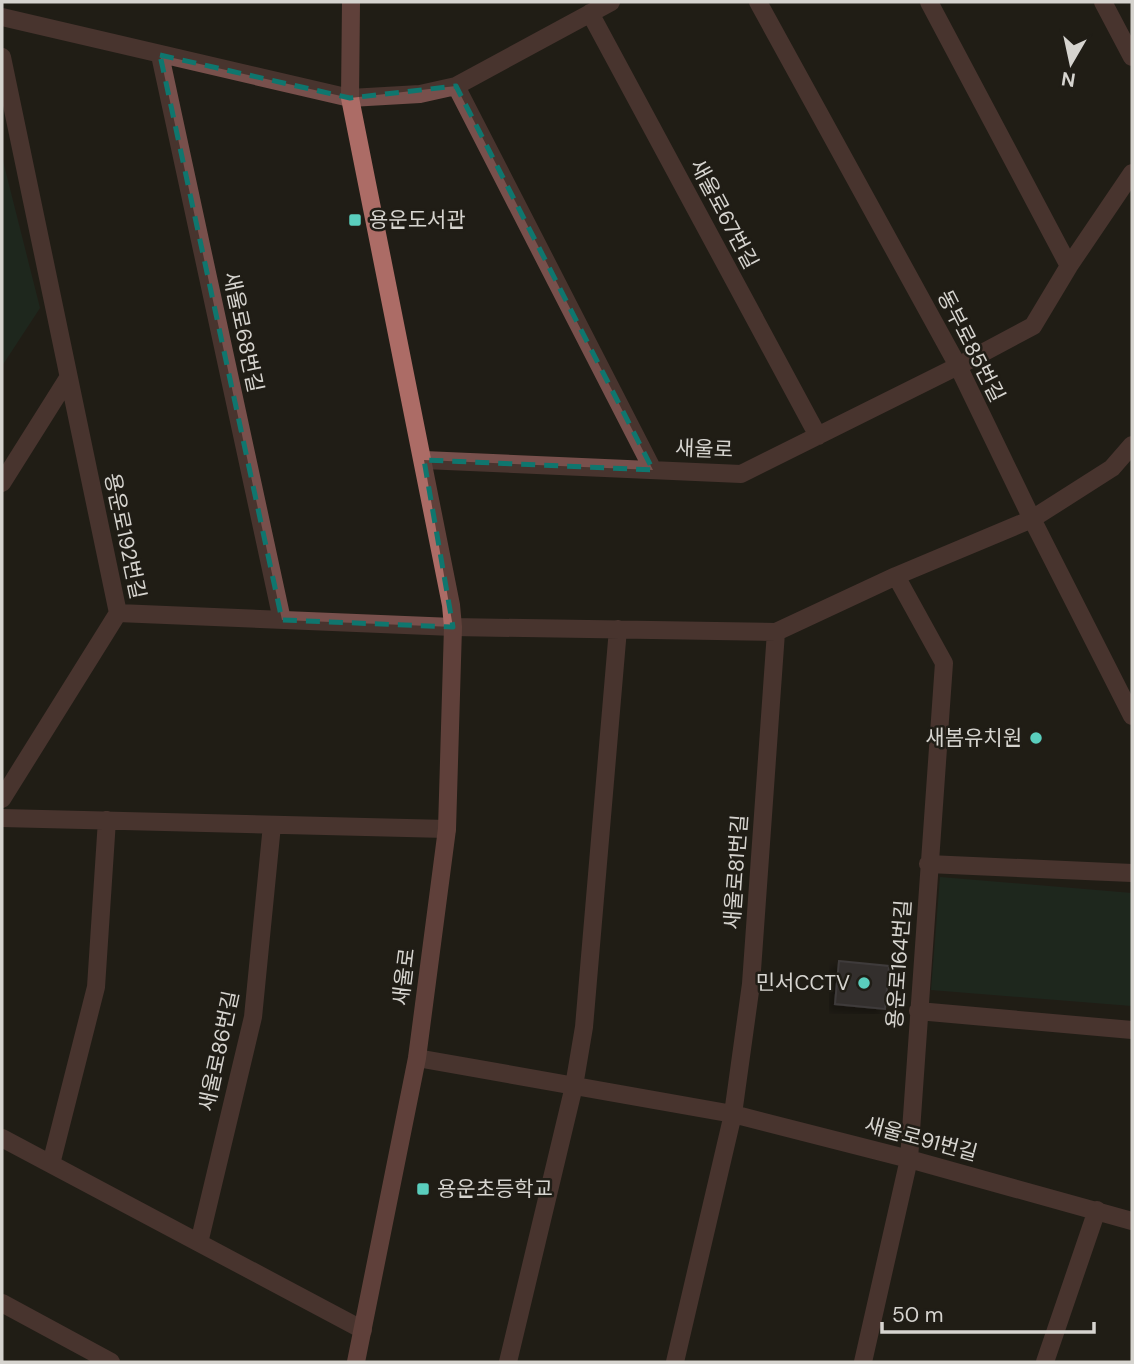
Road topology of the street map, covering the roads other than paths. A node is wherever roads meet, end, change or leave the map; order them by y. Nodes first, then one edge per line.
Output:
1 (351, 2) edge
2 (611, 2) edge
3 (758, 2) edge
4 (929, 2) edge
5 (1103, 2) edge
6 (590, 13) junction
7 (2, 17) edge
8 (160, 55) junction
9 (2, 57) edge
10 (1132, 57) edge
11 (456, 86) junction
12 (350, 98) junction
13 (1132, 173) edge
14 (1069, 266) junction
15 (958, 366) junction
16 (68, 378) junction
17 (818, 436) junction
18 (1132, 445) edge
19 (424, 460) junction
20 (653, 470) junction
21 (2, 483) edge
22 (1032, 519) junction
23 (896, 576) junction
24 (118, 613) junction
25 (282, 620) junction
26 (453, 627) junction
27 (618, 629) junction
28 (776, 632) junction
29 (1132, 716) edge
30 (2, 799) edge
31 (2, 818) edge
32 (107, 820) junction
33 (272, 825) junction
34 (447, 829) junction
35 (928, 864) junction
36 (1132, 873) edge
37 (918, 1011) junction
38 (1132, 1030) edge
39 (416, 1058) junction
40 (574, 1086) junction
41 (733, 1114) junction
42 (2, 1138) edge
43 (909, 1159) junction
44 (51, 1164) junction
45 (1097, 1210) junction
46 (1132, 1221) edge
47 (199, 1243) junction
48 (2, 1303) edge
49 (363, 1330) junction
50 (111, 1362) edge
51 (356, 1362) edge
52 (508, 1362) edge
53 (675, 1362) edge
54 (863, 1362) edge
55 (1045, 1362) edge

1 - 12 street, 새울로
2 - 6 street
3 - 15 street, 동부로85번길
4 - 14 street
5 - 10 street
6 - 11 street
6 - 17 street, 새울로67번길
7 - 8 street
8 - 12 street
8 - 25 street, 새울로68번길
9 - 16 street, 용운로192번길
11 - 12 street
11 - 20 street
12 - 19 street, 새울로
13 - 14 street, 새울로
14 - 15 street, 새울로
15 - 17 street, 새울로
15 - 22 street, 동부로85번길
16 - 21 street
16 - 24 street, 용운로192번길
17 - 20 street, 새울로
18 - 22 street
19 - 20 street, 새울로
19 - 26 street, 새울로
22 - 23 street
22 - 29 street, 동부로85번길
23 - 28 street
23 - 35 street, 용운로164번길
24 - 25 street
24 - 30 street, 용운로192번길
25 - 26 street
26 - 27 street
26 - 34 street, 새울로
27 - 28 street
27 - 40 street
28 - 41 street, 새울로81번길
31 - 32 street
32 - 33 street
32 - 44 street
33 - 34 street
33 - 47 street, 새울로86번길
34 - 39 street, 새울로
35 - 36 street
35 - 37 street, 용운로164번길
37 - 38 street
37 - 43 street, 용운로164번길
39 - 40 street, 새울로91번길
39 - 49 street, 새울로
40 - 41 street, 새울로91번길
40 - 52 street
41 - 43 street, 새울로91번길
41 - 53 street
42 - 44 street
43 - 45 street, 새울로91번길
43 - 54 street, 용운로164번길
44 - 47 street
45 - 46 street, 새울로91번길
45 - 55 street
47 - 49 street
48 - 50 street
49 - 51 street, 새울로

